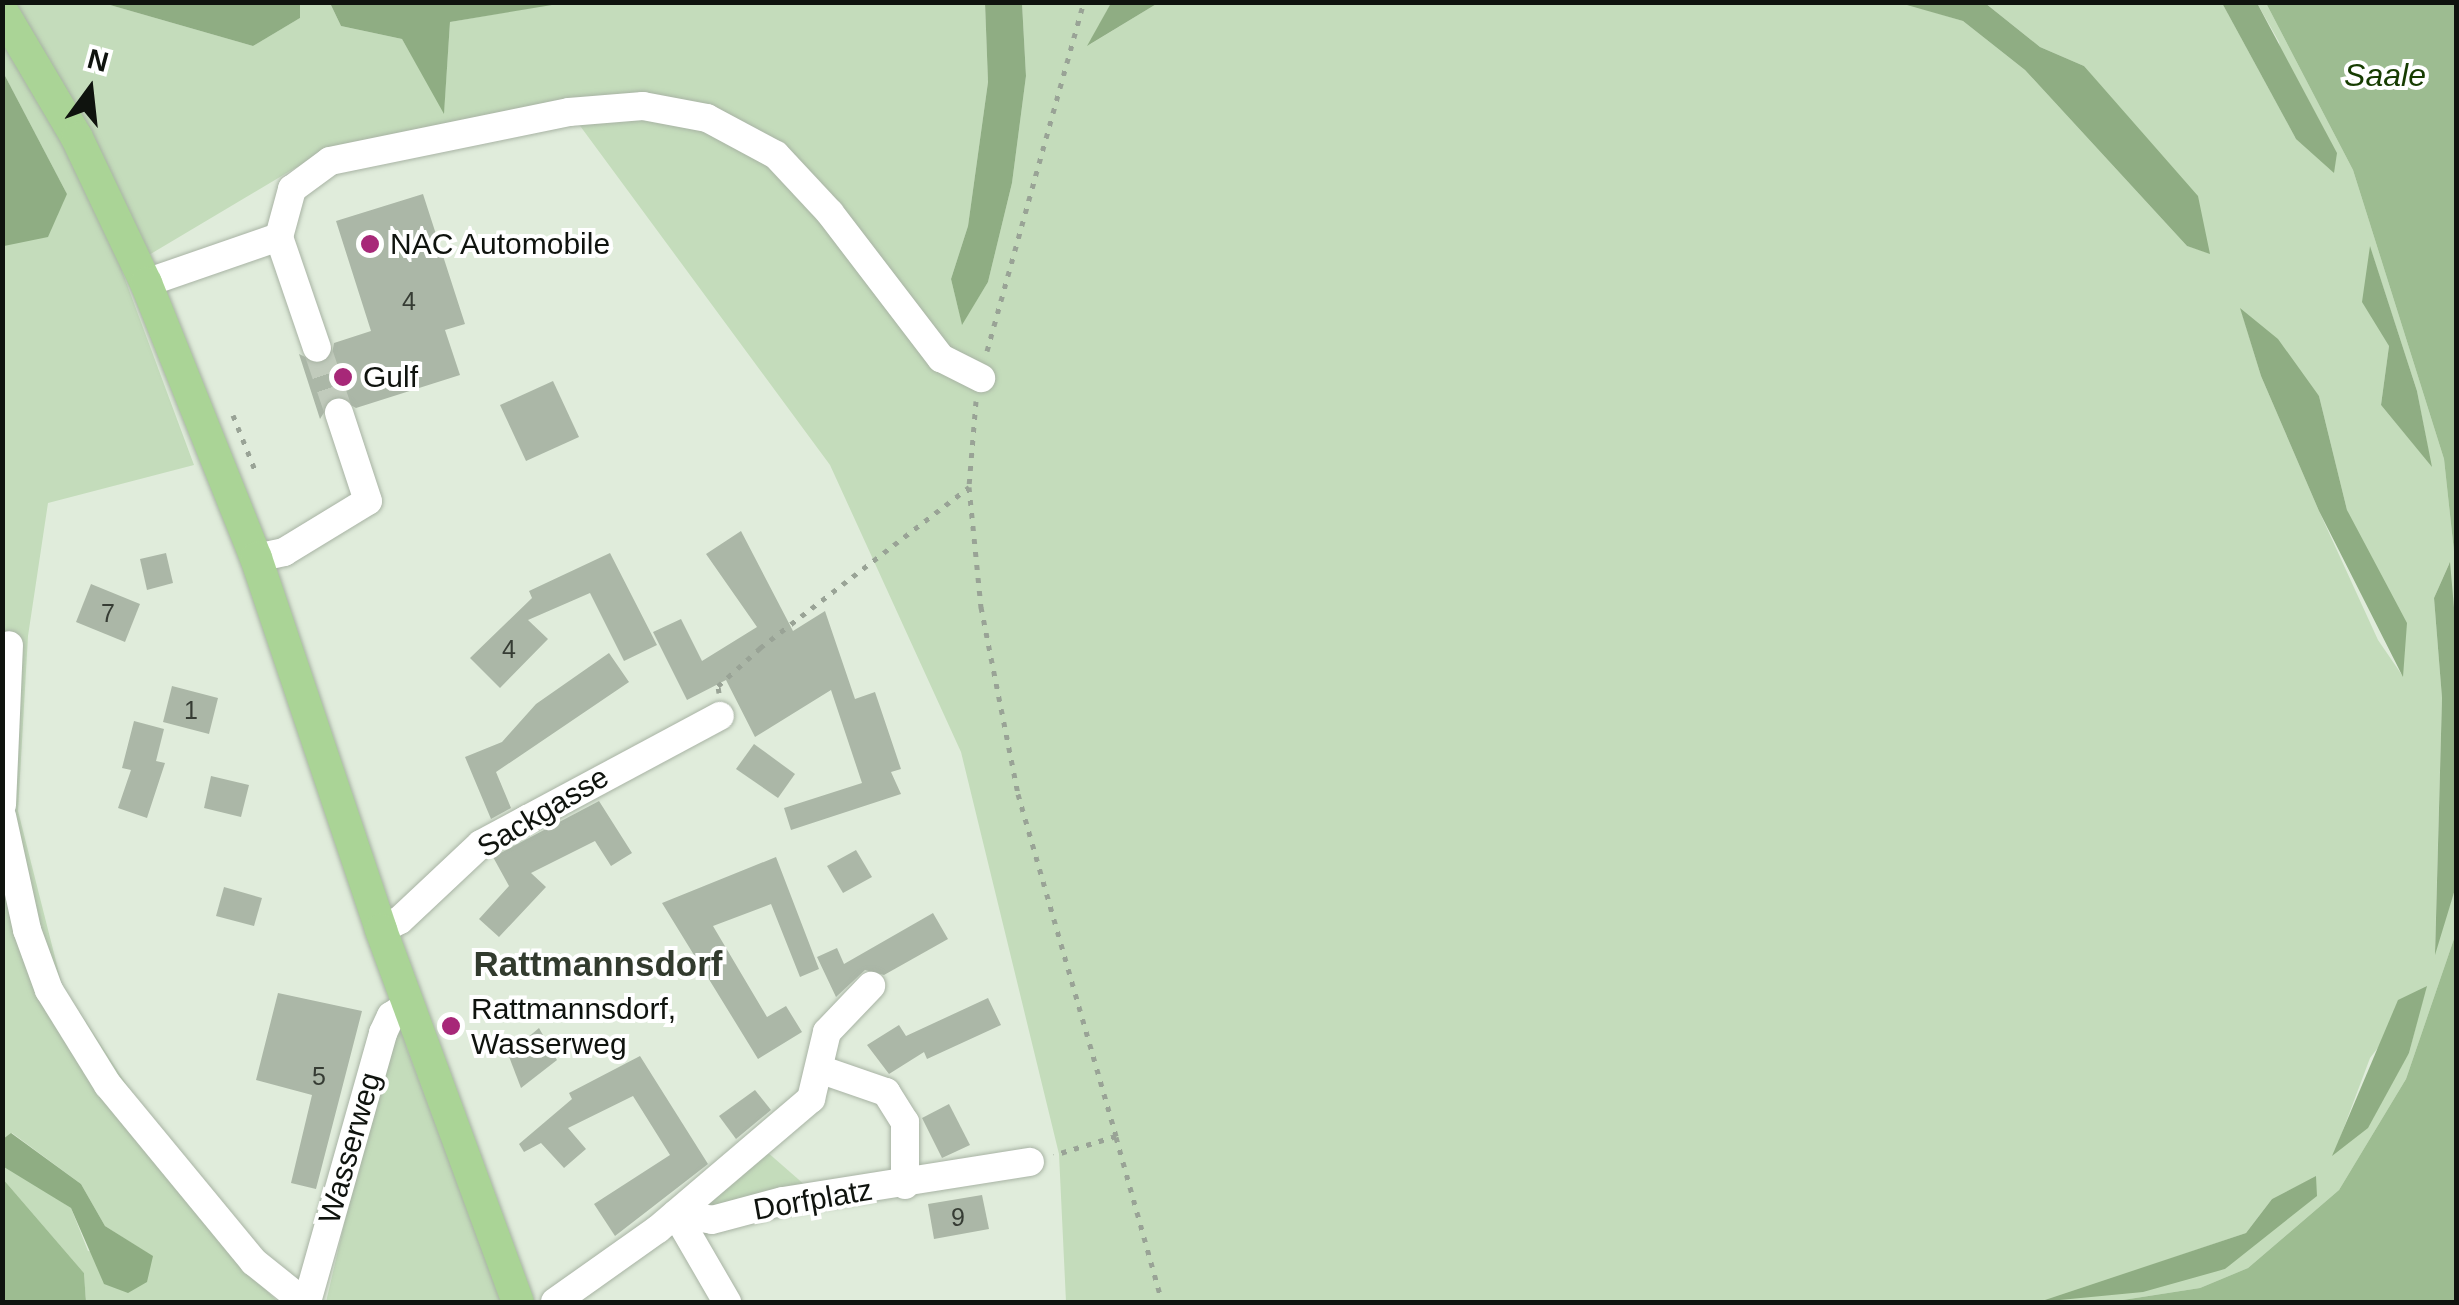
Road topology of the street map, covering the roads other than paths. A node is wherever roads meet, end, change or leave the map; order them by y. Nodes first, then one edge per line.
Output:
1 (2, 11) edge
2 (279, 237) junction
3 (146, 284) junction
4 (317, 348) tunnel mouth
5 (981, 378) road end
6 (338, 413) tunnel mouth
7 (256, 558) junction
8 (8, 645) dead end
9 (720, 716) road end
10 (2, 805) edge
11 (2, 816) edge
12 (381, 930) junction
13 (871, 986) dead end
14 (409, 1004) junction
15 (822, 1070) junction
16 (1030, 1162) road end
17 (905, 1184) junction
18 (676, 1214) junction
19 (305, 1302) edge
20 (518, 1302) edge
21 (555, 1302) edge
22 (728, 1302) edge

1 - 3 main road
2 - 3 street
2 - 4 street
2 - 5 street
3 - 7 main road
6 - 7 street
7 - 12 main road
8 - 10 street
9 - 12 street, Sackgasse
11 - 19 street
12 - 14 main road
13 - 15 street, Dorfplatz
14 - 19 street, Wasserweg
14 - 20 main road
15 - 17 street, Dorfplatz
15 - 18 street, Dorfplatz
16 - 17 street
17 - 18 street, Dorfplatz
18 - 21 street, Dorfplatz
18 - 22 street

